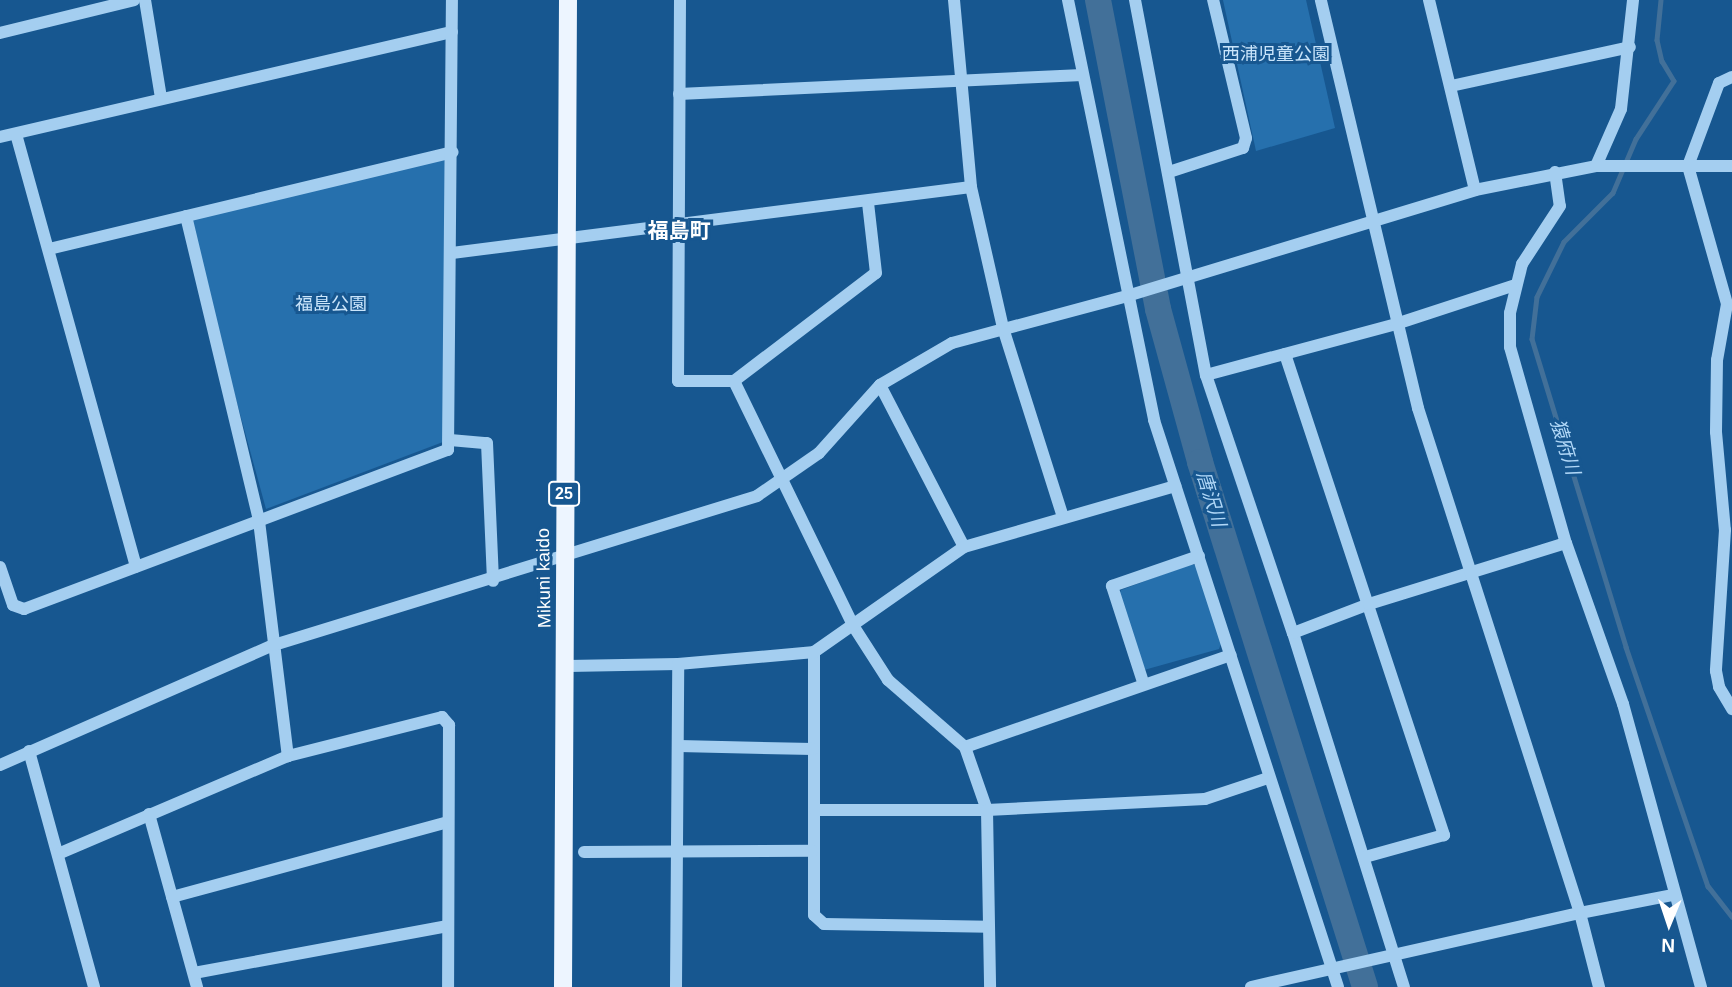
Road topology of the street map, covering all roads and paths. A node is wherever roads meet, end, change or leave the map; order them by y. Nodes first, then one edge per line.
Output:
1 (134, 0) edge
2 (145, 0) edge
3 (452, 0) edge
4 (568, 0) edge
5 (680, 0) edge
6 (954, 0) edge
7 (1068, 0) edge
8 (1135, 0) edge
9 (1213, 0) edge
10 (1321, 0) edge
11 (1429, 0) edge
12 (1633, 0) edge
13 (452, 32) junction
14 (0, 33) edge
15 (1630, 47) junction
16 (1083, 75) junction
17 (1732, 77) edge
18 (964, 83) junction
19 (1451, 86) junction
20 (679, 94) junction
21 (162, 98) junction
22 (16, 134) junction
23 (0, 137) edge
24 (452, 152) junction
25 (1602, 166) junction
26 (1688, 166) junction
27 (1732, 166) edge
28 (1169, 172) junction
29 (1555, 172) junction
30 (971, 187) junction
31 (1475, 190) junction
32 (868, 203) junction
33 (186, 216) junction
34 (1376, 220) junction
35 (679, 224) junction
36 (568, 239) junction
37 (49, 249) junction
38 (452, 253) junction
39 (1187, 277) junction
40 (1515, 285) junction
41 (1129, 295) junction
42 (1396, 324) junction
43 (1003, 328) junction
44 (1285, 354) junction
45 (1206, 375) junction
46 (734, 381) junction
47 (880, 384) junction
48 (450, 440) junction
49 (785, 481) junction
50 (1175, 486) junction
51 (1063, 517) junction
52 (259, 521) junction
53 (1566, 543) junction
54 (964, 547) junction
55 (1199, 556) junction
56 (563, 559) junction
57 (0, 567) edge
58 (136, 567) junction
59 (1469, 573) junction
60 (493, 581) junction
61 (1369, 604) junction
62 (854, 627) junction
63 (1293, 634) junction
64 (274, 645) junction
65 (814, 652) junction
66 (1231, 655) junction
67 (678, 664) junction
68 (568, 666) junction
69 (1143, 682) junction
70 (1732, 709) edge
71 (679, 746) junction
72 (965, 747) junction
73 (813, 749) junction
74 (29, 751) junction
75 (288, 756) junction
76 (0, 765) edge
77 (1268, 778) junction
78 (815, 810) junction
79 (987, 810) junction
80 (149, 814) junction
81 (448, 822) junction
82 (812, 851) junction
83 (584, 852) dead end
84 (58, 853) junction
85 (677, 853) junction
86 (1365, 857) junction
87 (1673, 895) junction
88 (172, 898) junction
89 (1580, 913) junction
90 (448, 926) junction
91 (988, 927) junction
92 (1394, 957) junction
93 (1333, 969) junction
94 (194, 973) junction
95 (94, 987) edge
96 (197, 987) edge
97 (448, 987) edge
98 (563, 987) edge
99 (676, 987) edge
100 (990, 987) edge
101 (1251, 987) edge
102 (1338, 987) edge
103 (1404, 987) edge
104 (1599, 987) edge
105 (1701, 987) edge

1 - 14 street
2 - 21 street
3 - 13 street
4 - 36 main road, Mikuni kaido / 25
5 - 20 street
6 - 18 street
7 - 16 street
8 - 28 street
9 - 28 street
10 - 34 street
11 - 19 street
12 - 15 street
13 - 21 street
13 - 24 street
15 - 19 street
15 - 25 street
16 - 18 street
16 - 41 street
17 - 26 street
18 - 20 street
18 - 30 street
19 - 31 street
20 - 35 street
21 - 22 street
22 - 23 street
22 - 37 street
24 - 33 street
24 - 38 street
25 - 26 street
25 - 29 street
26 - 27 street
26 - 70 street
28 - 39 street
29 - 31 street
29 - 40 street
30 - 32 street
30 - 43 street
31 - 34 street
32 - 35 street
32 - 46 street
33 - 37 street
33 - 52 street
34 - 39 street
34 - 42 street
35 - 36 street
35 - 46 street
36 - 38 street
36 - 56 main road, Mikuni kaido / 25
37 - 58 street
38 - 48 street
39 - 41 street
39 - 45 street
40 - 42 street
40 - 53 street
41 - 43 street
41 - 50 street
42 - 44 street
42 - 59 street
43 - 47 street
43 - 51 street
44 - 45 street
44 - 61 street
45 - 63 street
46 - 49 street
47 - 49 street
47 - 54 street
48 - 52 street
48 - 60 street
49 - 56 street
49 - 62 street
50 - 51 street
50 - 55 street
51 - 54 street
52 - 58 street
52 - 64 street
53 - 59 street
53 - 87 street
54 - 62 street
55 - 66 street
55 - 69 street
56 - 60 street
56 - 68 main road, Mikuni kaido / 25
57 - 58 street
59 - 61 street
59 - 89 street
60 - 64 street
61 - 63 street
61 - 86 street
62 - 65 street
62 - 72 street
63 - 86 street
64 - 74 street
64 - 75 street
65 - 67 street
65 - 73 street
66 - 69 street
66 - 77 street
67 - 68 street
67 - 71 street
68 - 98 main road, Mikuni kaido / 25
69 - 72 street
71 - 73 street
71 - 85 street
72 - 79 street
73 - 78 street
74 - 76 street
74 - 84 street
75 - 80 street
75 - 81 street
77 - 79 street
77 - 93 street
78 - 79 street
78 - 82 street
79 - 91 street
80 - 84 street
80 - 88 street
81 - 88 street
81 - 90 street
82 - 85 street
82 - 91 street
83 - 85 street
84 - 95 street
85 - 99 street
86 - 92 street
87 - 89 street
87 - 105 street
88 - 94 street
89 - 92 street
89 - 104 street
90 - 94 street
90 - 97 street
91 - 100 street
92 - 93 street
92 - 103 street
93 - 101 street
93 - 102 street
94 - 96 street

